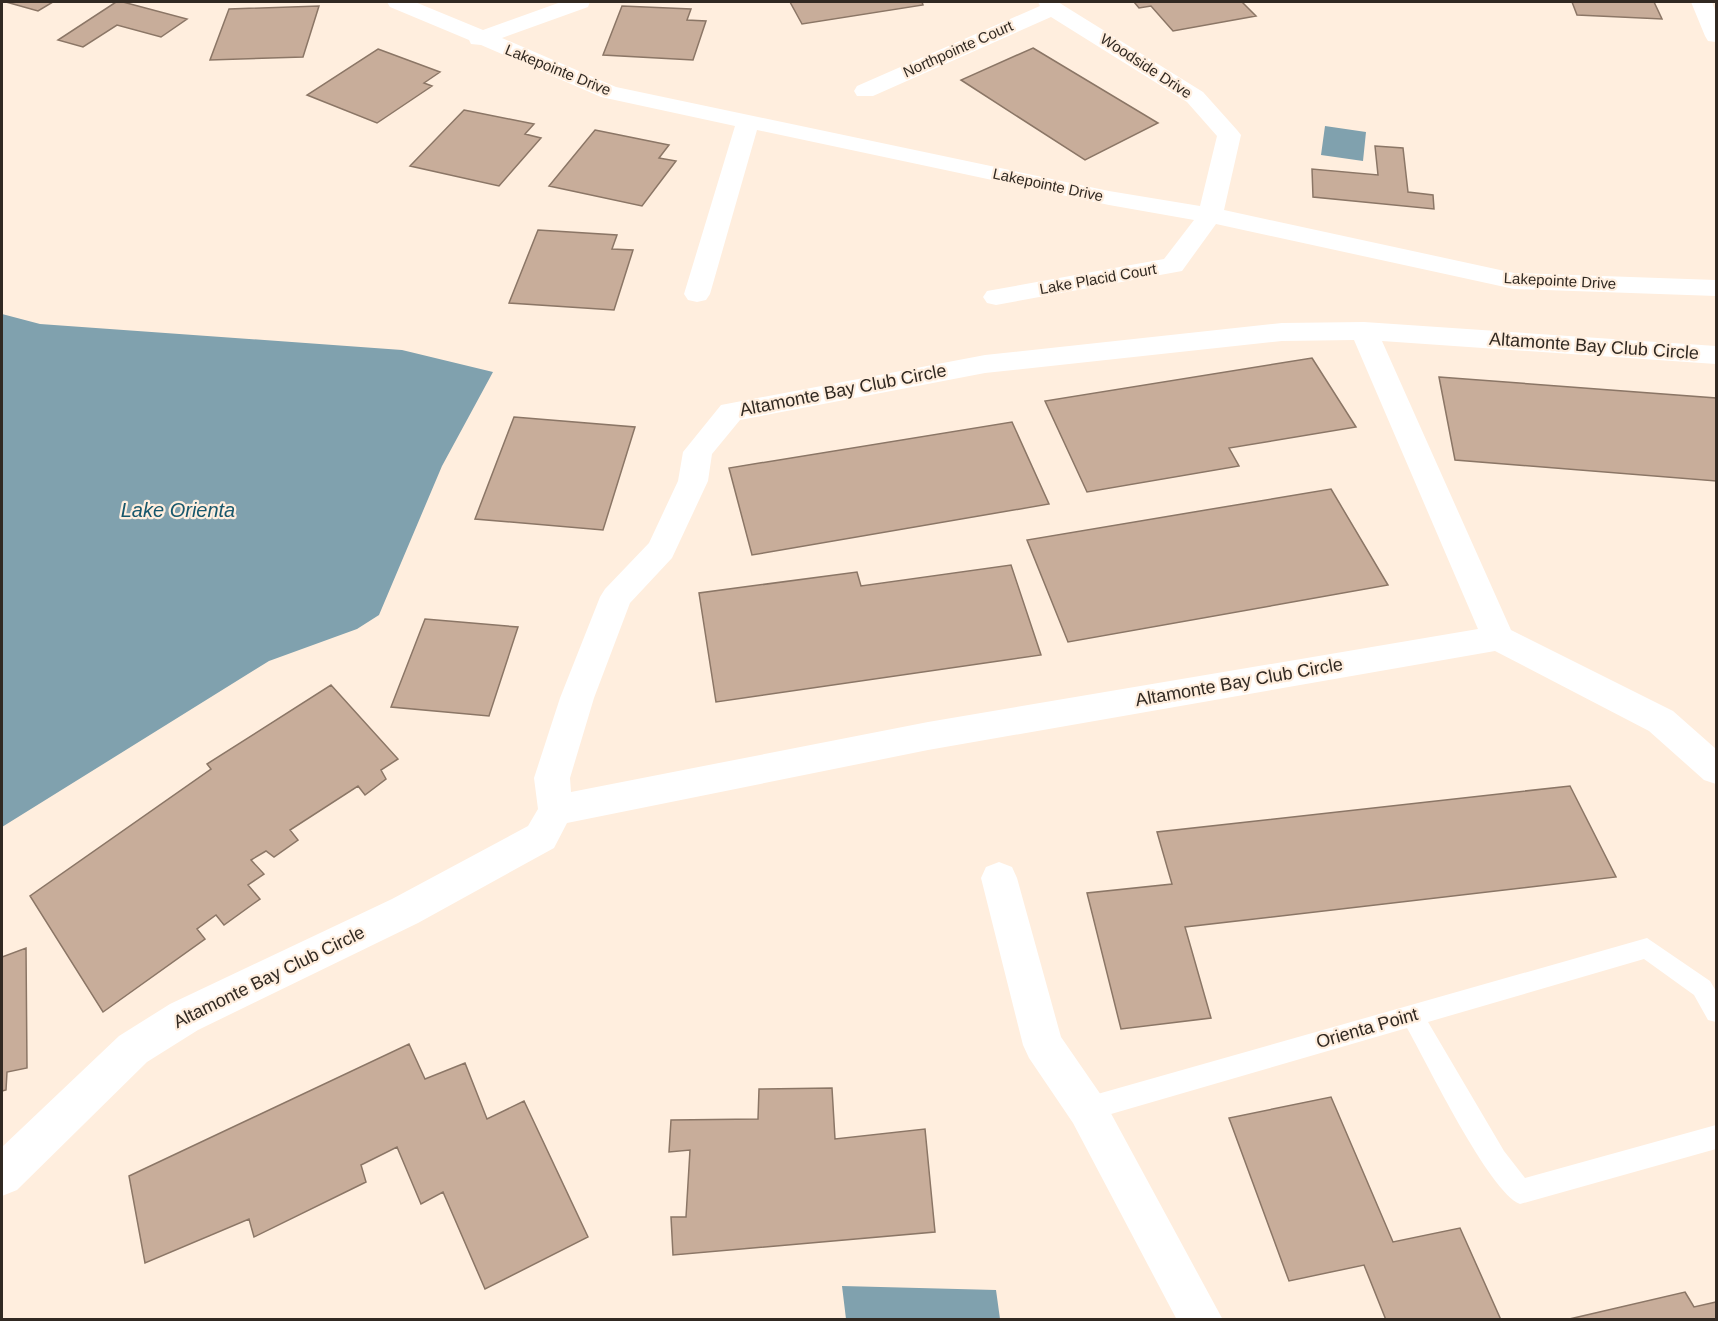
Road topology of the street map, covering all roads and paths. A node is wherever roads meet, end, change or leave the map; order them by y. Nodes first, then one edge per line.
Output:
1 (398, 2) edge
2 (580, 2) edge
3 (1701, 2) edge
4 (1050, 5) edge
5 (1716, 36) edge
6 (479, 39) junction
7 (865, 91) dead end
8 (748, 121) junction
9 (1210, 215) junction
10 (1716, 288) edge
11 (697, 294) dead end
12 (996, 297) dead end
13 (1364, 331) junction
14 (1716, 355) edge
15 (1498, 638) junction
16 (1716, 770) edge
17 (556, 810) junction
18 (999, 878) dead end
19 (1716, 1012) edge
20 (1412, 1015) junction
21 (1087, 1109) junction
22 (1716, 1137) edge
23 (2, 1175) edge
24 (1201, 1320) edge

1 - 6 street, Lakepointe Drive
2 - 6 street
3 - 5 street
4 - 7 street, Northpointe Court
4 - 9 street, Woodside Drive
6 - 8 street, Lakepointe Drive
8 - 9 street, Lakepointe Drive
8 - 11 street
9 - 10 street, Lakepointe Drive
9 - 12 street, Lake Placid Court
13 - 14 street, Altamonte Bay Club Circle
13 - 15 street
13 - 17 street, Altamonte Bay Club Circle
15 - 16 street
15 - 17 street, Altamonte Bay Club Circle
17 - 23 street, Altamonte Bay Club Circle
18 - 21 street
19 - 20 lane, Orienta Point
20 - 21 lane, Orienta Point
20 - 22 lane
21 - 24 street

